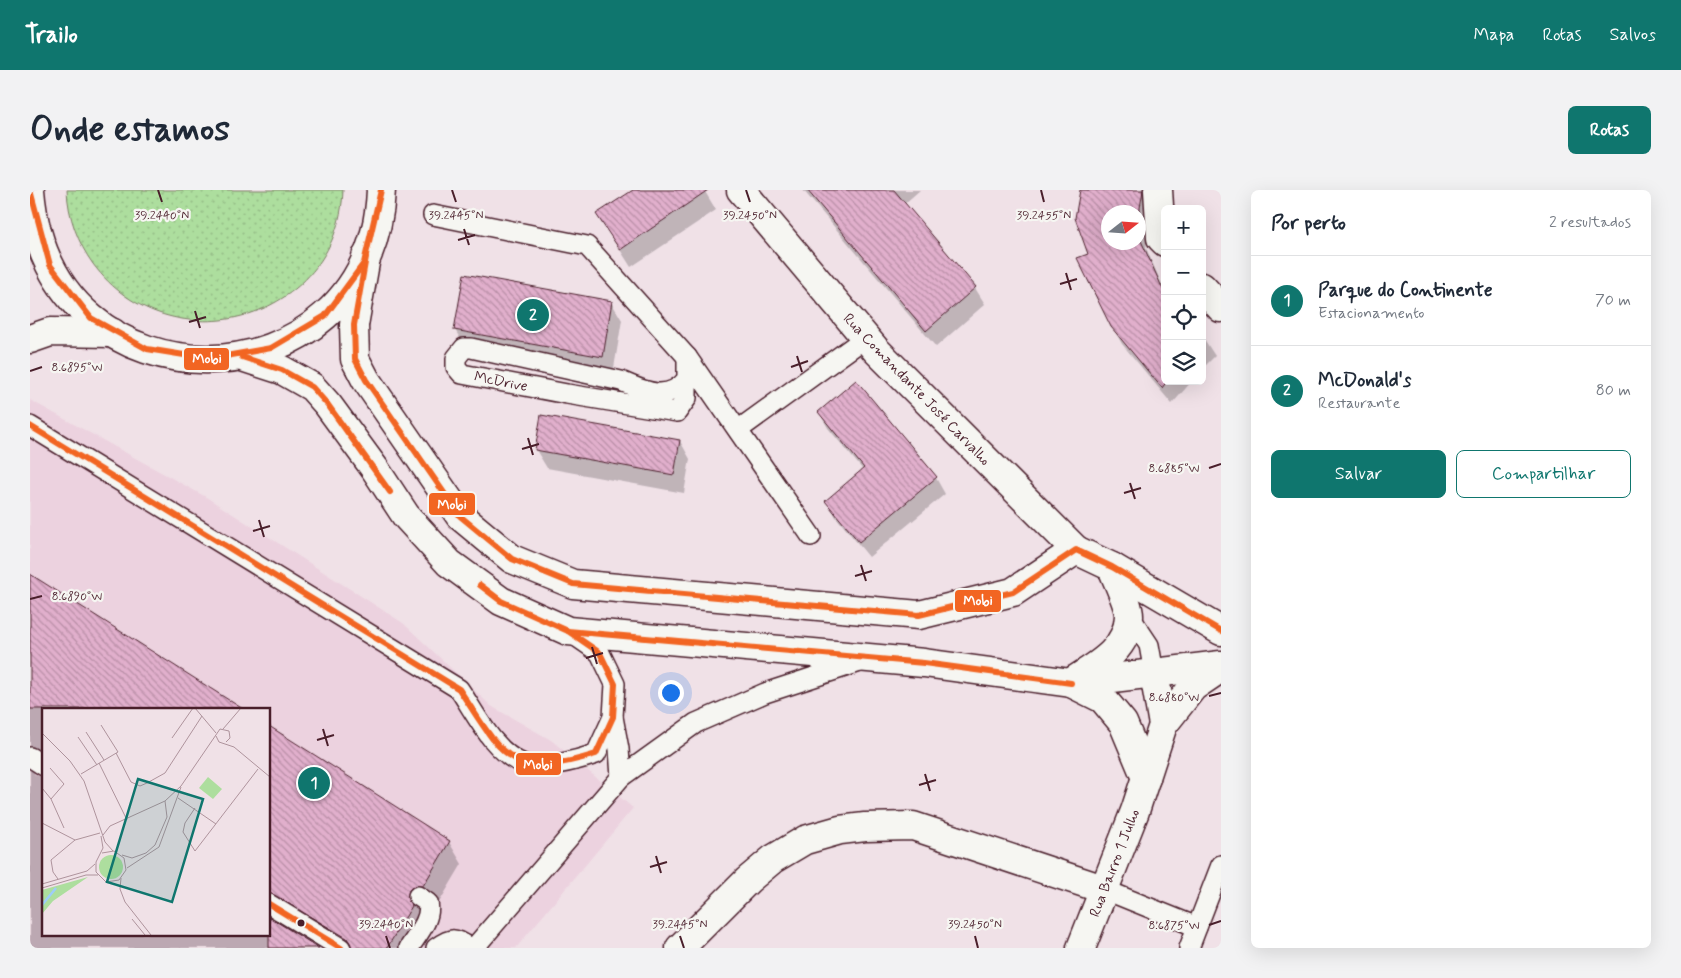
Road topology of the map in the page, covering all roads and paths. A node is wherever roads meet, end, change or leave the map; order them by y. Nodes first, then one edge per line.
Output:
1 (381, 190) edge
2 (1158, 190) edge
3 (750, 194) edge
4 (31, 204) edge
5 (434, 215) dead end
6 (1161, 238) edge
7 (366, 256) junction
8 (1206, 291) edge
9 (1221, 308) edge
10 (113, 333) junction
11 (865, 338) junction
12 (30, 340) edge
13 (242, 356) junction
14 (687, 357) junction
15 (687, 379) junction
16 (30, 426) edge
17 (738, 430) junction
18 (811, 536) dead end
19 (1076, 550) junction
20 (1112, 567) junction
21 (1129, 615) junction
22 (568, 631) junction
23 (1221, 631) edge
24 (872, 658) junction
25 (1221, 667) edge
26 (1154, 673) junction
27 (1071, 683) junction
28 (613, 717) junction
29 (1163, 725) junction
30 (30, 757) edge
31 (42, 765) edge
32 (621, 777) junction
33 (1146, 778) junction
34 (1221, 865) edge
35 (1103, 889) junction
36 (418, 896) dead end
37 (270, 905) edge
38 (1197, 927) junction
39 (341, 948) edge
40 (409, 948) edge
41 (436, 948) edge
42 (470, 948) edge
43 (474, 948) edge
44 (680, 948) edge
45 (1081, 948) edge
46 (1189, 948) edge

1 - 7 street
2 - 6 street
3 - 11 street, Rua Comandante José Carvalho
4 - 10 street
5 - 14 lane
7 - 13 street
7 - 19 street
8 - 9 street
10 - 12 street
10 - 13 street
11 - 17 lane
11 - 19 street, Rua Comandante José Carvalho
13 - 22 street
14 - 15 lane, McDrive
14 - 17 lane
15 - 15 lane, McDrive
16 - 28 lane
17 - 18 lane
19 - 20 street, Rua Comandante José Carvalho
20 - 21 street
20 - 23 street, Rua Comandante José Carvalho
21 - 26 lane
21 - 27 street
22 - 24 street
22 - 28 lane
24 - 27 street
24 - 32 lane
25 - 26 street
25 - 29 street
26 - 27 street
26 - 29 street
27 - 33 street
28 - 32 lane
29 - 33 street, Rua Bairro 1 Julho
30 - 31 lane
32 - 43 lane
33 - 35 street, Rua Bairro 1 Julho
34 - 38 lane
35 - 38 lane
35 - 44 street
35 - 45 street, Rua Bairro 1 Julho
36 - 40 lane
37 - 39 lane
38 - 46 lane
41 - 42 lane

